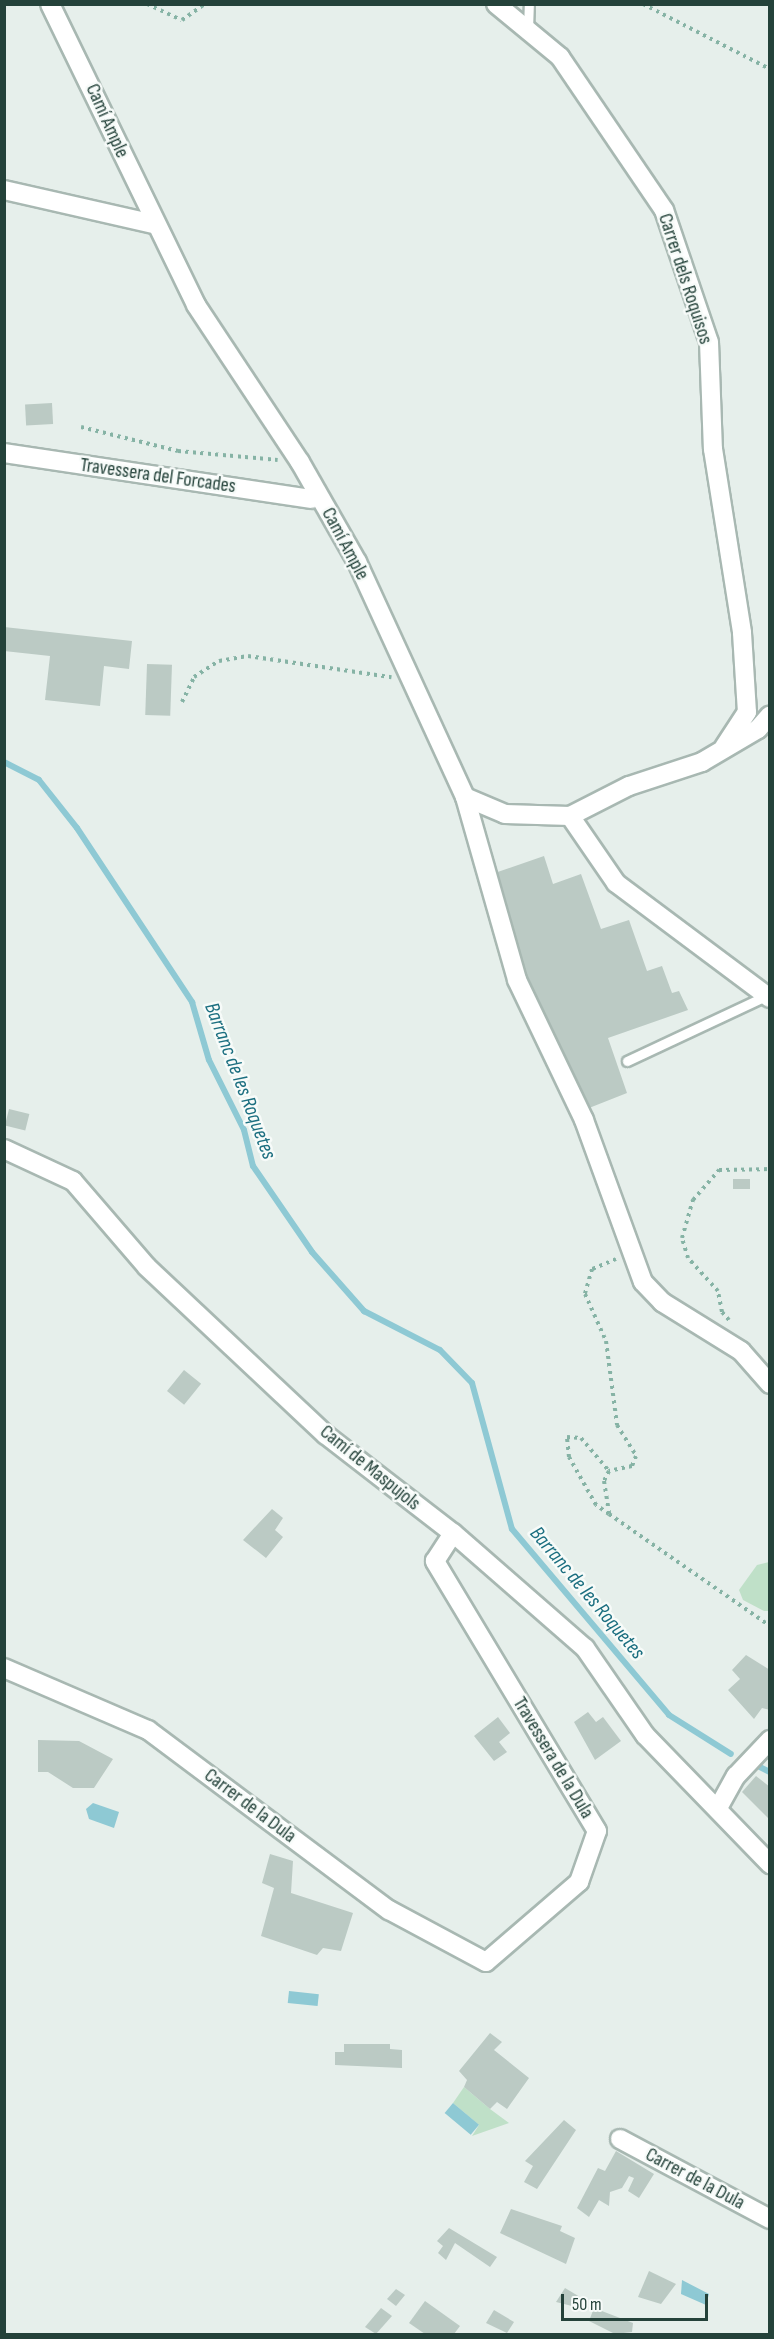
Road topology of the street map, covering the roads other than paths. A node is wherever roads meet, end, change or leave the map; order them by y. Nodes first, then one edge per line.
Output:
1 (50, 4) edge
2 (496, 4) edge
3 (529, 4) edge
4 (528, 30) junction
5 (4, 190) edge
6 (154, 224) junction
7 (4, 453) edge
8 (312, 499) dead end
9 (770, 715) edge
10 (723, 748) junction
11 (465, 797) junction
12 (570, 816) junction
13 (768, 997) edge
14 (627, 1061) dead end
15 (4, 1149) edge
16 (770, 1384) edge
17 (453, 1533) junction
18 (4, 1668) edge
19 (770, 1740) edge
20 (718, 1808) junction
21 (770, 1864) edge
22 (486, 1962) joint
23 (620, 2139) dead end
24 (770, 2219) edge

1 - 6 street, Camí Ample
2 - 4 street, Carrer dels Roquisos
3 - 4 lane
4 - 10 street, Carrer dels Roquisos
5 - 6 street
6 - 11 street, Camí Ample
7 - 8 street, Travessera del Forcades
9 - 10 street
10 - 12 street
11 - 12 street
11 - 16 street, Camí Ample
12 - 13 street
13 - 14 lane
15 - 17 street, Camí de Maspujols
17 - 20 street, Camí de Maspujols
17 - 22 street, Travessera de la Dula
18 - 22 street, Carrer de la Dula
19 - 20 street
20 - 21 street, Camí de Maspujols
23 - 24 street, Carrer de la Dula

